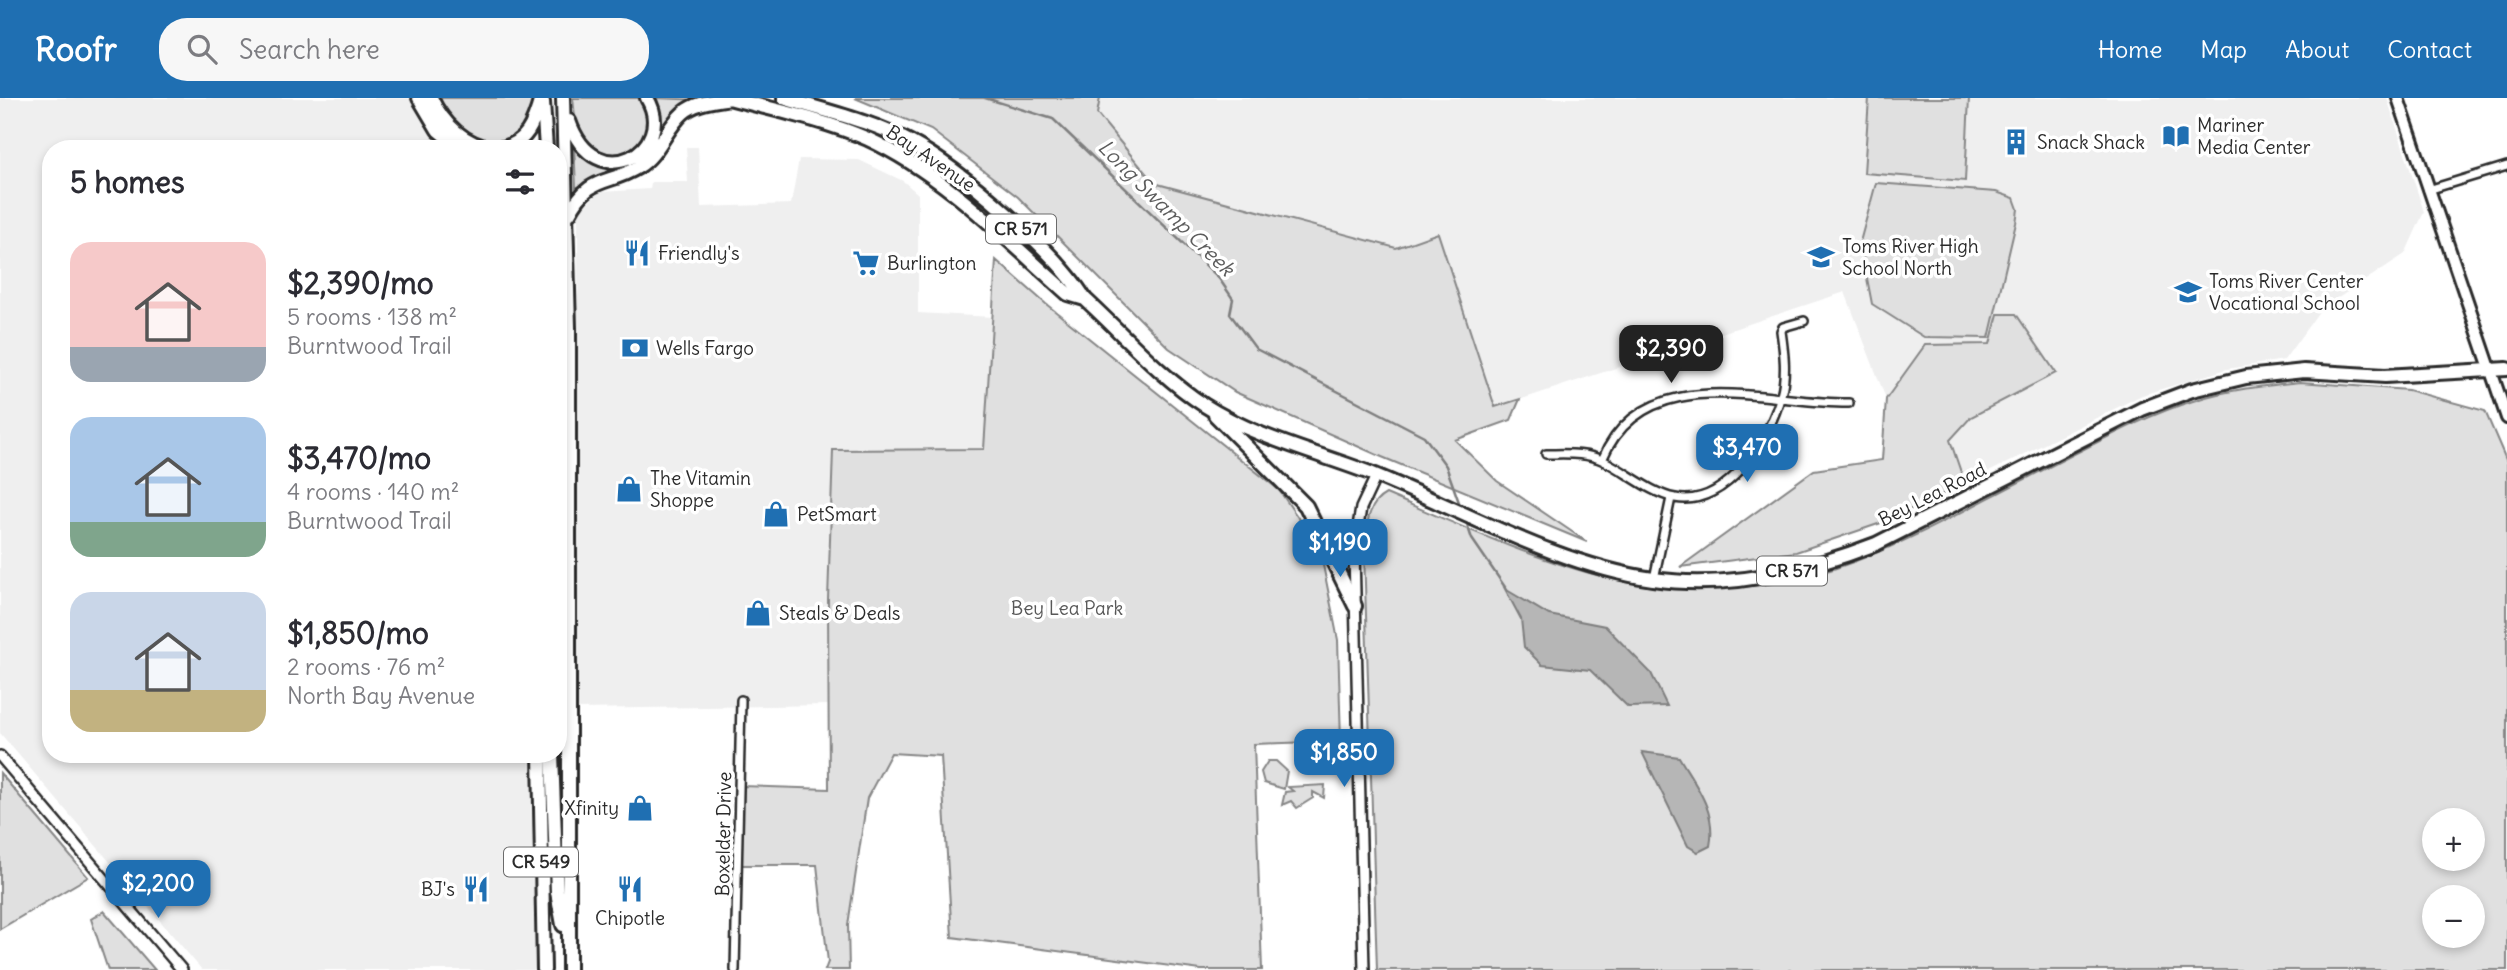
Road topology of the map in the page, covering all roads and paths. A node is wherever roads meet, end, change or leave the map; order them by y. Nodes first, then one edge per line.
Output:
1 (419, 98) edge
2 (431, 98) edge
3 (542, 98) edge
4 (647, 98) edge
5 (729, 98) edge
6 (784, 98) edge
7 (2398, 98) edge
8 (564, 104) edge
9 (450, 140) edge
10 (470, 140) edge
11 (519, 140) edge
12 (545, 140) edge
13 (565, 140) edge
14 (2507, 166) edge
15 (567, 190) edge
16 (2428, 190) junction
17 (568, 218) junction
18 (1085, 299) junction
19 (1804, 321) dead end
20 (2507, 369) edge
21 (2491, 372) junction
22 (568, 390) joint
23 (1781, 397) junction
24 (1849, 403) dead end
25 (1204, 405) junction
26 (2507, 418) edge
27 (1546, 454) dead end
28 (1602, 460) junction
29 (1376, 476) junction
30 (1671, 498) junction
31 (568, 514) joint
32 (1654, 579) junction
33 (1355, 606) junction
34 (741, 700) dead end
35 (0, 755) edge
36 (540, 763) edge
37 (552, 763) edge
38 (569, 952) junction
39 (182, 970) edge
40 (544, 970) edge
41 (569, 970) edge
42 (736, 970) edge
43 (1364, 970) edge

1 - 9 main road
2 - 10 main road
3 - 11 main road
3 - 12 main road
4 - 8 main road
5 - 17 main road
5 - 18 main road, Bay Avenue / CR 571
6 - 18 main road, Bay Avenue / CR 571
7 - 16 main road
8 - 13 main road, CR 549
14 - 16 street
15 - 17 main road, CR 549
16 - 21 main road
17 - 22 main road, CR 549
18 - 25 main road, Bay Avenue / CR 571
19 - 23 street
20 - 21 main road, Bey Lea Road / CR 571
21 - 26 main road
21 - 32 main road, Bey Lea Road / CR 571
22 - 31 main road, CR 549
23 - 24 street
23 - 28 street
23 - 30 street
25 - 29 main road, Bay Avenue / CR 571
25 - 33 main road
27 - 28 street
28 - 30 street
29 - 32 main road, Bey Lea Road / CR 571
29 - 33 street
30 - 32 street
31 - 38 main road, CR 549
33 - 43 street
34 - 42 street, Boxelder Drive
35 - 39 street
36 - 40 main road, CR 549
37 - 38 main road
38 - 41 main road, CR 549

